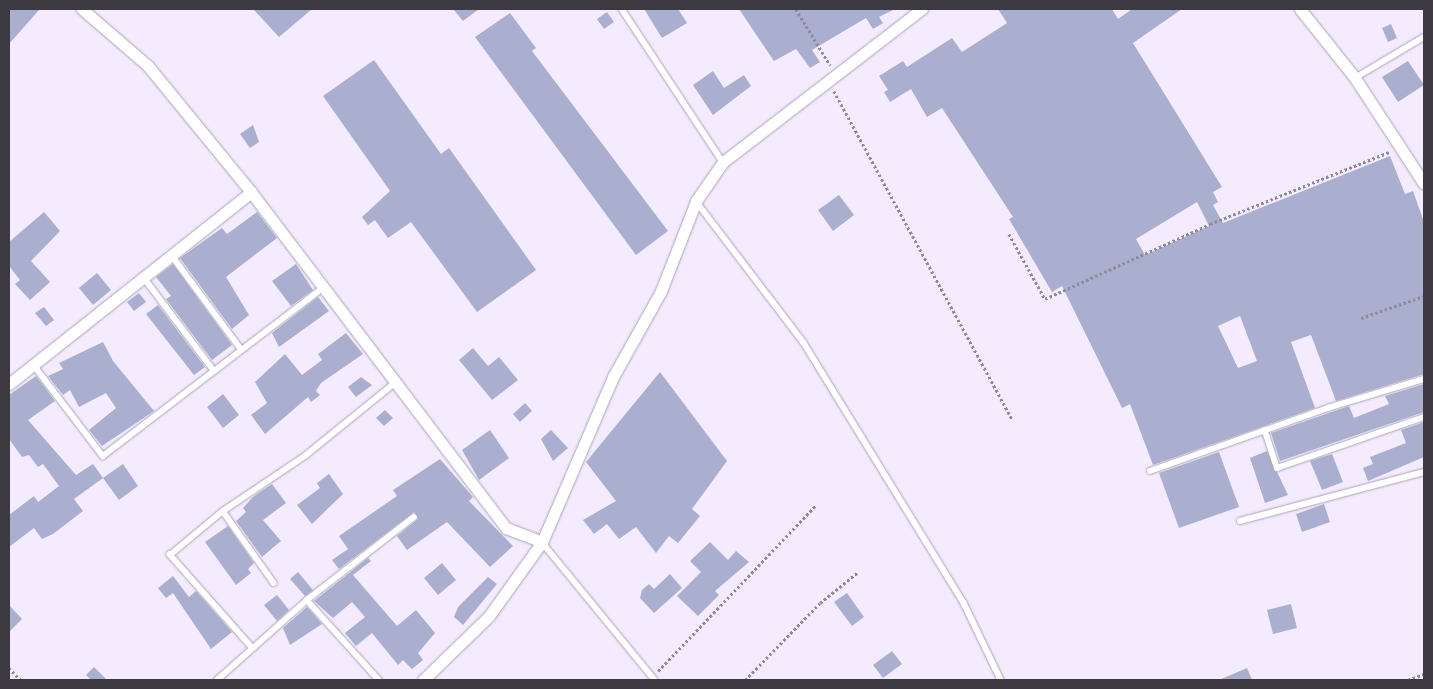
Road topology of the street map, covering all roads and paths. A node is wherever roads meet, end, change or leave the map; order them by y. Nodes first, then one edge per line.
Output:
1 (82, 9) edge
2 (622, 9) edge
3 (796, 9) edge
4 (922, 9) edge
5 (1300, 9) edge
6 (1424, 37) edge
7 (837, 76) junction
8 (1355, 78) junction
9 (1402, 147) junction
10 (723, 162) junction
11 (1424, 184) edge
12 (251, 192) junction
13 (696, 202) junction
14 (1009, 234) dead end
15 (173, 257) junction
16 (144, 279) junction
17 (324, 287) junction
18 (1424, 296) edge
19 (1361, 318) dead end
20 (241, 349) junction
21 (33, 364) junction
22 (212, 368) junction
23 (1424, 380) edge
24 (396, 382) junction
25 (9, 384) edge
26 (1424, 417) edge
27 (1012, 419) dead end
28 (1265, 430) junction
29 (1150, 471) dead end
30 (1424, 472) edge
31 (815, 506) dead end
32 (223, 511) junction
33 (414, 517) dead end
34 (1240, 521) dead end
35 (542, 542) junction
36 (858, 572) dead end
37 (274, 583) dead end
38 (307, 600) junction
39 (251, 647) junction
40 (9, 668) edge
41 (1424, 674) edge
42 (653, 679) edge
43 (21, 680) edge
44 (217, 680) edge
45 (379, 680) edge
46 (423, 680) edge
47 (746, 680) edge
48 (1001, 680) edge
49 (1408, 680) edge

1 - 12 street
2 - 10 lane
3 - 7 path
4 - 7 street
5 - 8 street
6 - 8 lane
7 - 10 street
7 - 27 path
8 - 9 street
9 - 11 street
9 - 14 path
10 - 13 street
12 - 15 street
12 - 17 street
13 - 35 street
13 - 48 lane
15 - 16 street
15 - 20 lane
16 - 21 street
16 - 22 lane
17 - 20 lane
17 - 24 street
18 - 19 path
20 - 22 lane
21 - 22 lane
21 - 25 street
23 - 28 lane
24 - 32 lane
24 - 35 street
26 - 28 lane
28 - 29 lane
30 - 34 lane
31 - 42 path
32 - 37 lane
32 - 39 lane
33 - 38 lane
35 - 42 lane
35 - 46 street
36 - 47 path
38 - 39 lane
38 - 45 lane
39 - 44 lane
40 - 43 path
41 - 49 path

